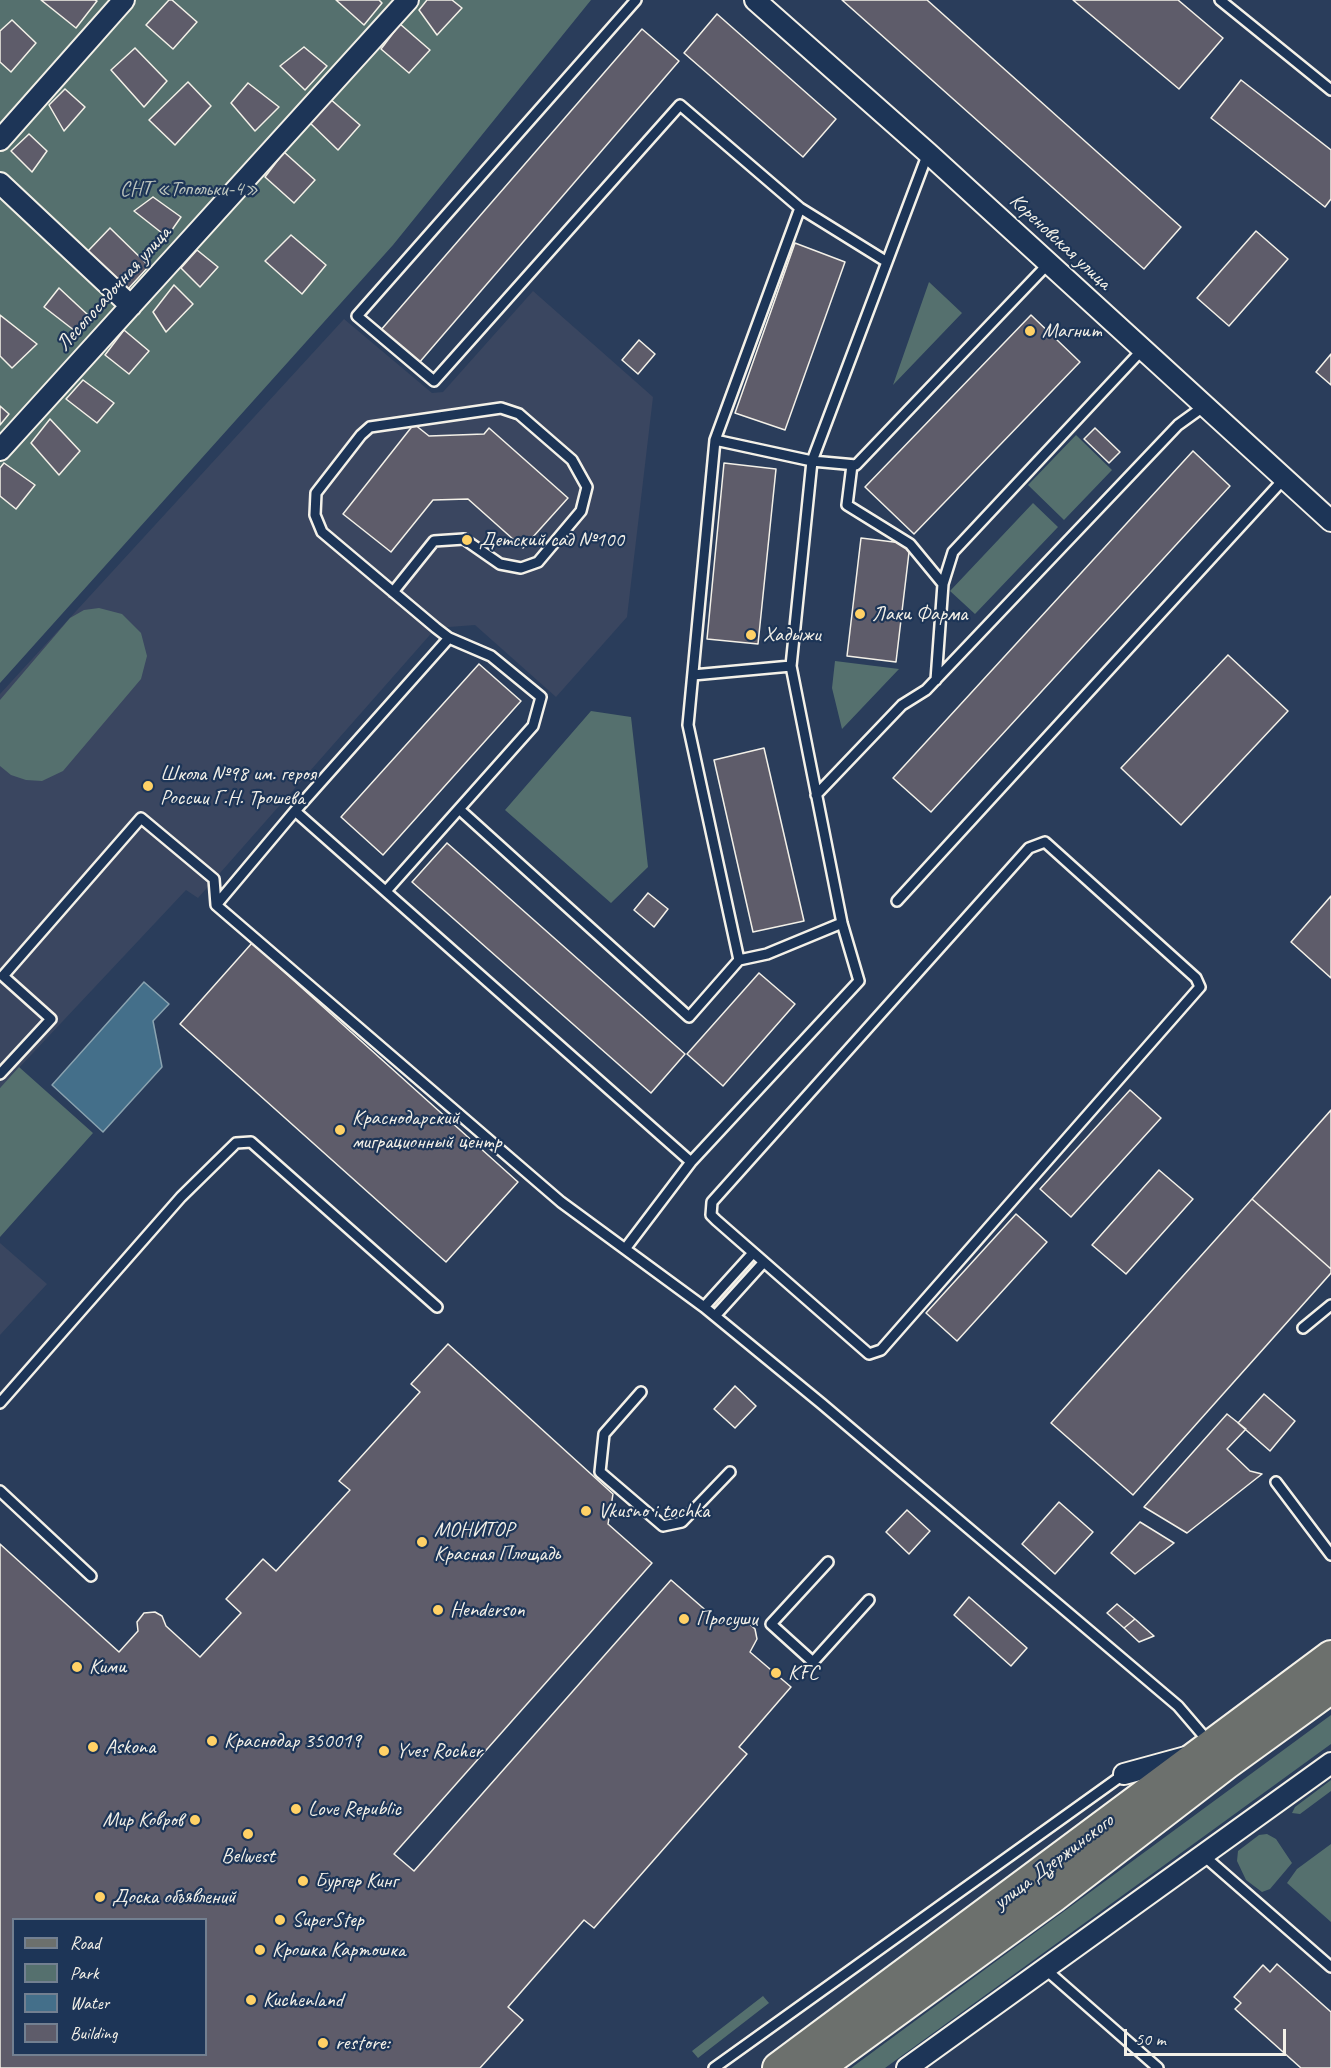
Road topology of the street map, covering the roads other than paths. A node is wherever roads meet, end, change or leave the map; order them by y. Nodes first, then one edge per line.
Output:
1 (124, 0) edge
2 (408, 0) edge
3 (636, 0) edge
4 (755, 0) edge
5 (1220, 0) edge
6 (1331, 90) edge
7 (0, 140) edge
8 (928, 153) junction
9 (0, 183) edge
10 (800, 208) junction
11 (886, 262) junction
12 (1048, 264) junction
13 (131, 306) junction
14 (1142, 350) junction
15 (1203, 407) junction
16 (715, 440) junction
17 (0, 450) edge
18 (812, 461) junction
19 (852, 465) junction
20 (1284, 480) junction
21 (1331, 521) edge
22 (943, 584) junction
23 (393, 592) junction
24 (449, 638) junction
25 (791, 666) junction
26 (693, 675) junction
27 (936, 680) junction
28 (816, 795) junction
29 (459, 809) junction
30 (295, 812) junction
31 (386, 891) junction
32 (897, 901) dead end
33 (216, 905) junction
34 (842, 923) junction
35 (739, 960) junction
36 (1, 975) edge
37 (0, 1074) edge
38 (691, 1162) junction
39 (625, 1249) junction
40 (753, 1253) junction
41 (764, 1263) junction
42 (1331, 1305) edge
43 (437, 1307) dead end
44 (704, 1307) junction
45 (715, 1316) junction
46 (1303, 1328) dead end
47 (641, 1392) dead end
48 (0, 1403) edge
49 (730, 1472) dead end
50 (1276, 1482) dead end
51 (0, 1491) edge
52 (1331, 1555) edge
53 (828, 1562) dead end
54 (92, 1576) dead end
55 (869, 1600) dead end
56 (1331, 1656) edge
57 (1331, 1688) edge
58 (1206, 1749) junction
59 (1331, 1762) edge
60 (1124, 1774) joint
61 (1204, 1856) junction
62 (1331, 1967) edge
63 (1044, 1968) junction
64 (714, 2068) edge
65 (778, 2068) edge
66 (818, 2068) edge
67 (907, 2068) edge
68 (1158, 2068) edge

1 - 7 street
2 - 13 street, Лесопосадочная улица
3 - 10 lane
4 - 8 street, Кореновская улица
5 - 6 lane
8 - 11 lane
8 - 12 street, Кореновская улица
9 - 13 street
10 - 11 lane
10 - 16 lane
11 - 18 lane
12 - 14 street, Кореновская улица
12 - 19 lane
13 - 17 street, Лесопосадочная улица
14 - 15 street, Кореновская улица
14 - 22 lane
15 - 20 street, Кореновская улица
15 - 27 lane
16 - 18 lane
16 - 26 lane
18 - 19 lane
18 - 25 lane
19 - 22 lane
20 - 21 street, Кореновская улица
20 - 32 lane
22 - 27 lane
23 - 23 lane
23 - 24 lane
24 - 29 lane
24 - 30 lane
25 - 26 lane
25 - 28 lane
26 - 35 lane
27 - 28 lane
28 - 34 lane
29 - 31 lane
29 - 35 lane
30 - 31 lane
30 - 33 lane
31 - 38 lane
33 - 36 lane
33 - 39 lane
34 - 35 lane
34 - 38 lane
36 - 37 lane
38 - 39 lane
39 - 44 lane
40 - 41 lane
40 - 41 lane
40 - 44 lane
41 - 45 lane
42 - 46 lane
43 - 48 lane
44 - 45 lane
45 - 58 lane
47 - 49 lane
50 - 52 lane
51 - 54 lane
53 - 55 lane
56 - 58 main road, улица Дзержинского
57 - 66 main road, улица Дзержинского
58 - 60 street
58 - 65 main road, улица Дзержинского
59 - 61 street
60 - 64 lane
61 - 62 lane
61 - 63 street
63 - 67 street
63 - 68 lane

